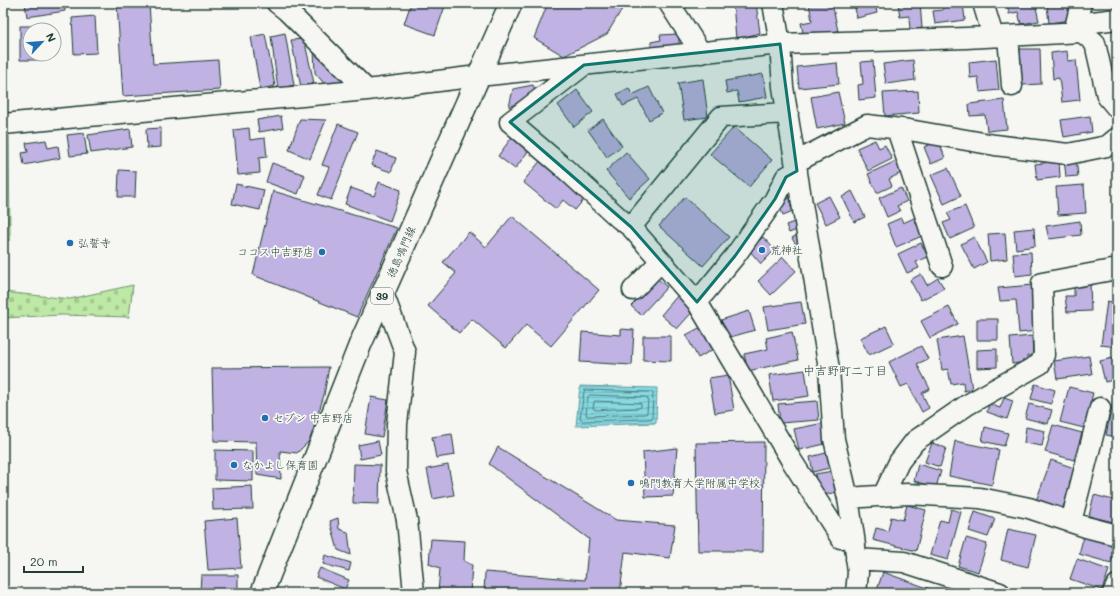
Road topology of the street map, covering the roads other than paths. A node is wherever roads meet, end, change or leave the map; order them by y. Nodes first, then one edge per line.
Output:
1 (278, 3) edge
2 (511, 3) edge
3 (668, 3) edge
4 (773, 3) edge
5 (983, 3) edge
6 (1080, 3) edge
7 (1117, 19) edge
8 (1075, 28) junction
9 (1000, 36) junction
10 (780, 44) junction
11 (701, 52) junction
12 (584, 65) junction
13 (478, 76) junction
14 (1012, 86) dead end
15 (367, 90) junction
16 (1117, 108) edge
17 (788, 113) junction
18 (3, 124) edge
19 (897, 129) junction
20 (1117, 138) edge
21 (797, 167) junction
22 (631, 227) junction
23 (661, 261) junction
24 (942, 266) dead end
25 (1117, 269) edge
26 (633, 290) dead end
27 (383, 293) junction
28 (697, 302) junction
29 (1100, 408) dead end
30 (883, 496) junction
31 (848, 498) junction
32 (1071, 522) junction
33 (1117, 535) edge
34 (854, 537) junction
35 (856, 559) junction
36 (1117, 585) edge
37 (262, 593) edge
38 (414, 593) edge
39 (856, 593) edge
40 (1000, 593) edge
41 (1113, 593) edge

1 - 15 street
2 - 13 main road, 徳島鳴門線 / 39
3 - 11 street
4 - 10 street
5 - 9 street
6 - 8 street
7 - 8 street
8 - 9 street
8 - 16 street
9 - 10 street
9 - 14 street
10 - 11 street
10 - 17 street
11 - 12 street
12 - 13 street
12 - 22 street
13 - 15 street
13 - 27 main road, 徳島鳴門線 / 39
15 - 18 street
17 - 21 street
17 - 22 street
19 - 20 street
19 - 21 street
19 - 24 street
21 - 28 street
21 - 31 street
22 - 23 street
23 - 26 street
23 - 28 street
25 - 30 street
27 - 37 main road, 徳島鳴門線 / 39
27 - 38 street
28 - 34 street
29 - 32 street
30 - 31 street
30 - 32 street
31 - 34 street
32 - 33 street
34 - 35 street
35 - 39 street
35 - 40 street
36 - 41 street

